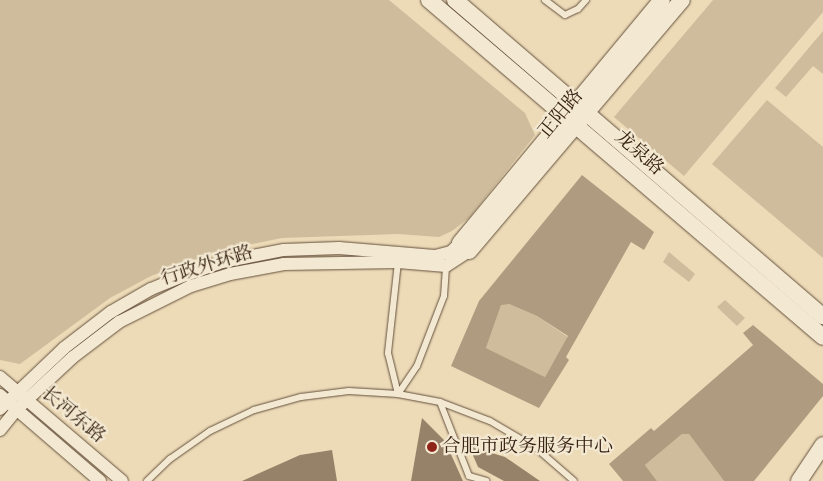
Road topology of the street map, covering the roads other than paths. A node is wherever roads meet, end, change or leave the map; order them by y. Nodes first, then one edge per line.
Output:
1 (429, 0) edge
2 (455, 0) edge
3 (545, 0) edge
4 (662, 0) edge
5 (682, 0) edge
6 (583, 1) edge
7 (569, 109) junction
8 (582, 120) junction
9 (464, 247) junction
10 (398, 262) junction
11 (446, 266) junction
12 (823, 316) edge
13 (823, 337) edge
14 (0, 377) edge
15 (16, 391) junction
16 (398, 394) junction
17 (440, 402) junction
18 (10, 403) edge
19 (0, 430) edge
20 (823, 444) edge
21 (100, 481) edge
22 (122, 481) edge
23 (147, 481) edge
24 (486, 481) edge
25 (574, 481) edge
26 (799, 481) edge

1 - 7 street, 龙泉路
2 - 7 street, 龙泉路
3 - 6 lane
4 - 7 street, 正阳路
5 - 8 street, 正阳路
7 - 8 street, 龙泉路
7 - 9 street, 正阳路
8 - 9 street, 正阳路
8 - 12 street, 龙泉路
8 - 13 street, 龙泉路
9 - 11 street
9 - 15 street, 行政外环路
10 - 11 street, 行政外环路
10 - 16 lane
10 - 18 street, 行政外环路
11 - 16 lane
14 - 15 street, 长河东路
15 - 18 street, 长河东路
16 - 17 lane
16 - 23 lane
17 - 24 lane
17 - 25 lane
18 - 19 street, 行政外环路
18 - 21 street, 长河东路
18 - 22 street, 长河东路
20 - 26 street

